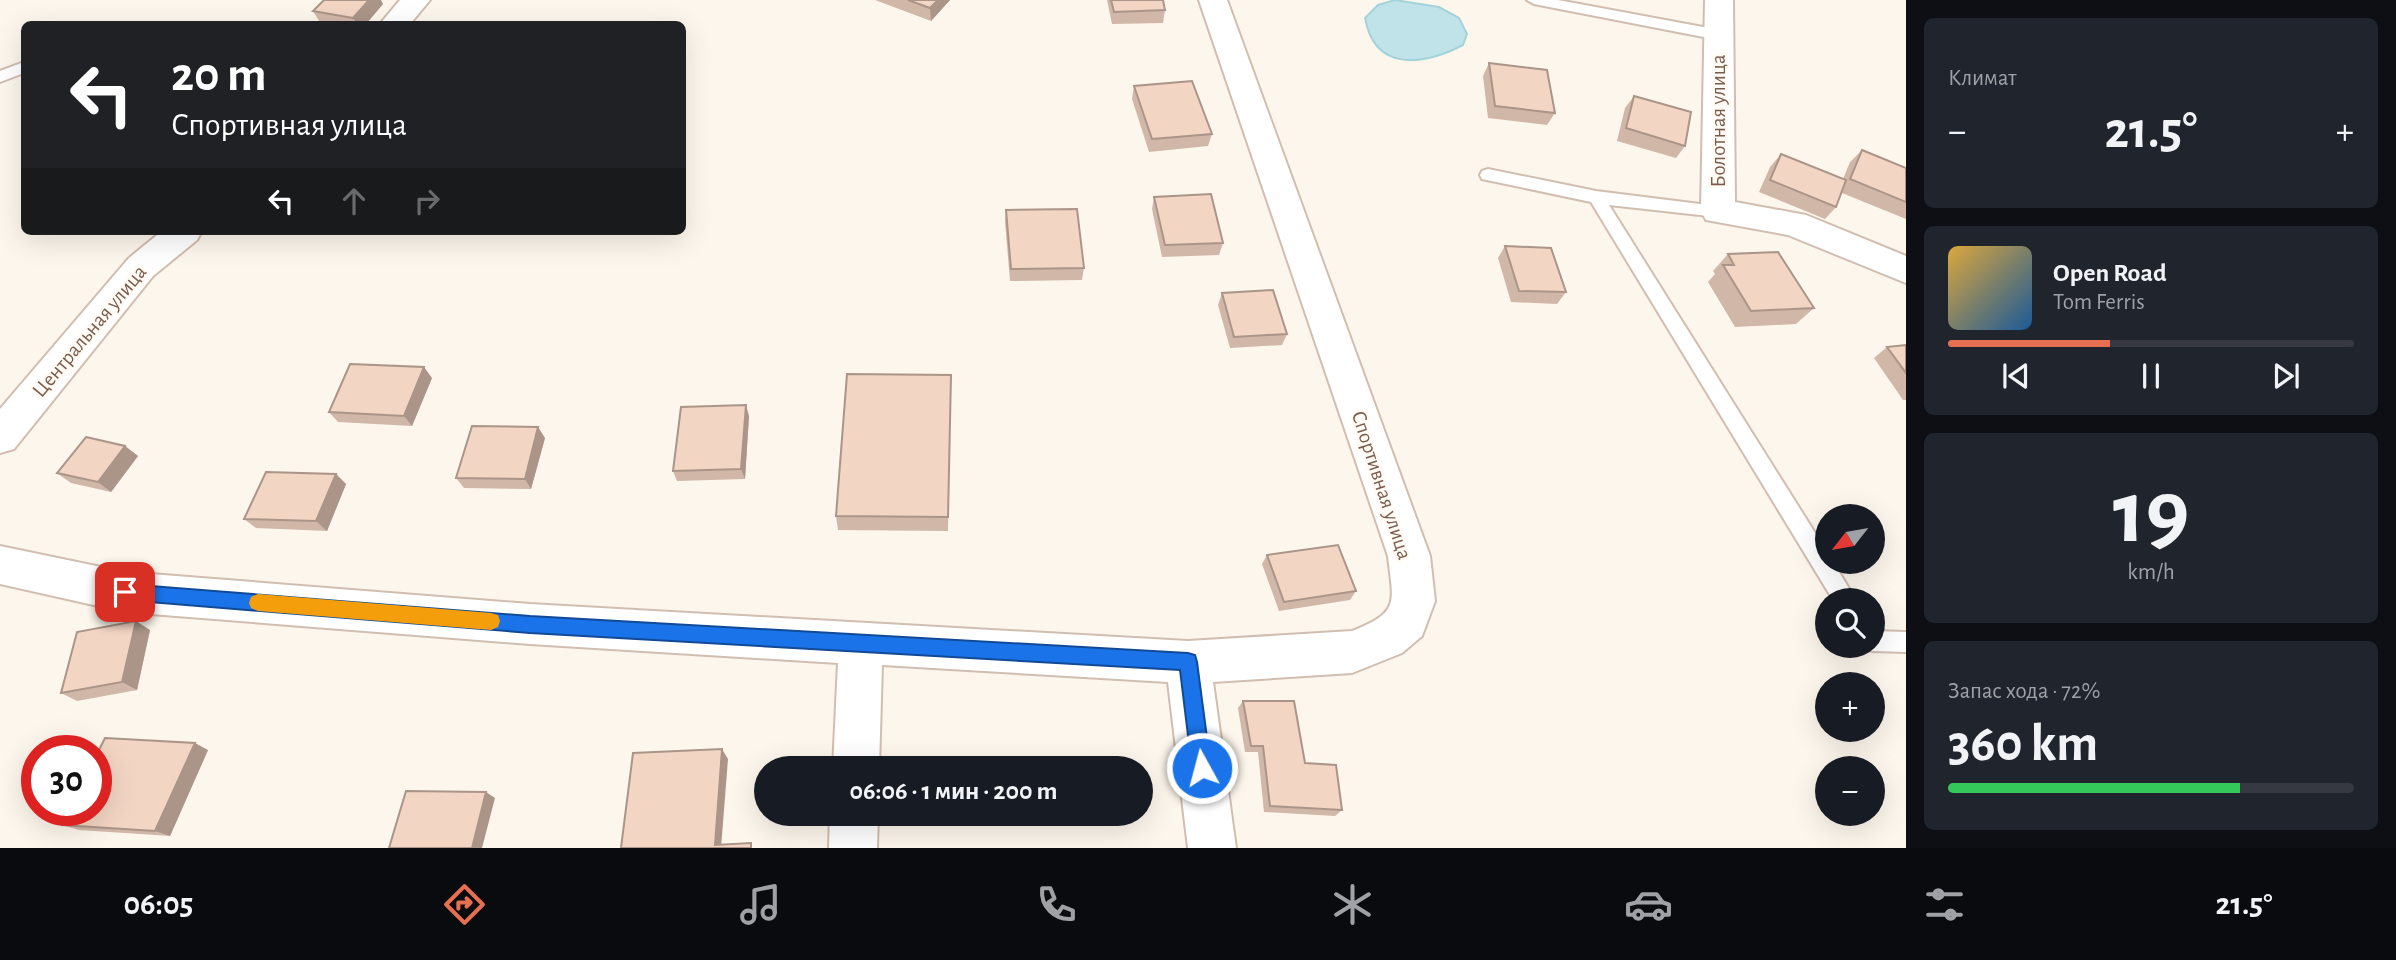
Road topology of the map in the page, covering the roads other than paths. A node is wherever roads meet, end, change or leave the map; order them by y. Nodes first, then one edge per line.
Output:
1 (416, 0) edge
2 (1213, 0) edge
3 (1534, 0) edge
4 (1719, 0) edge
5 (397, 21) edge
6 (1719, 35) junction
7 (21, 68) edge
8 (0, 77) edge
9 (1488, 175) dead end
10 (1596, 197) junction
11 (1718, 211) junction
12 (180, 235) edge
13 (1906, 270) edge
14 (0, 437) edge
15 (0, 565) edge
16 (1837, 588) edge
17 (1885, 641) edge
18 (1906, 642) edge
19 (861, 644) junction
20 (1188, 662) junction
21 (856, 756) edge
22 (854, 826) edge
23 (853, 848) edge
24 (1212, 848) edge

1 - 5 street
2 - 20 street, Спортивная улица
3 - 6 lane
4 - 6 street, Болотная улица
6 - 11 street, Болотная улица
7 - 8 lane
9 - 10 lane
10 - 11 lane
10 - 16 lane
11 - 13 street, Болотная улица
12 - 14 street, Центральная улица
15 - 19 street, Спортивная улица
17 - 18 lane
19 - 20 street, Спортивная улица
19 - 21 street
20 - 24 street
22 - 23 street

